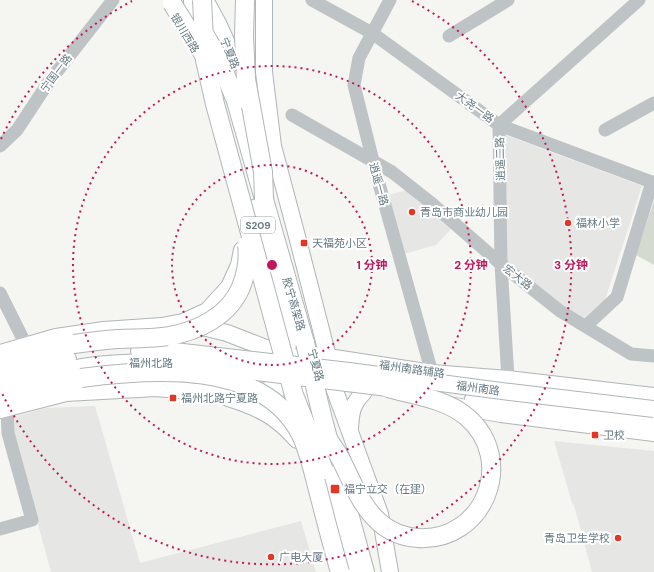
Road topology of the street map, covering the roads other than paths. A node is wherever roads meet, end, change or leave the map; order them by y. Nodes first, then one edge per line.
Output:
1 (113, 0) edge
2 (163, 0) edge
3 (169, 0) edge
4 (183, 0) edge
5 (192, 0) edge
6 (204, 0) edge
7 (245, 0) edge
8 (264, 0) edge
9 (312, 0) edge
10 (390, 0) edge
11 (508, 0) edge
12 (639, 0) edge
13 (372, 33) junction
14 (449, 36) dead end
15 (204, 68) junction
16 (264, 72) junction
17 (654, 103) edge
18 (292, 115) dead end
19 (252, 124) junction
20 (499, 125) junction
21 (605, 130) dead end
22 (0, 146) edge
23 (372, 160) junction
24 (229, 171) junction
25 (653, 183) edge
26 (242, 198) junction
27 (264, 199) junction
28 (242, 219) junction
29 (501, 264) junction
30 (0, 293) edge
31 (183, 322) junction
32 (586, 326) junction
33 (26, 345) junction
34 (0, 353) edge
35 (654, 356) edge
36 (174, 357) junction
37 (0, 363) edge
38 (305, 366) junction
39 (432, 373) junction
40 (0, 375) edge
41 (508, 379) junction
42 (328, 387) junction
43 (0, 388) edge
44 (388, 388) junction
45 (166, 389) junction
46 (364, 392) junction
47 (211, 393) junction
48 (654, 396) edge
49 (2, 405) edge
50 (654, 409) edge
51 (654, 421) edge
52 (350, 430) junction
53 (654, 433) edge
54 (4, 435) edge
55 (328, 440) junction
56 (324, 470) junction
57 (324, 489) junction
58 (0, 529) edge
59 (340, 572) edge
60 (348, 572) edge
61 (365, 572) edge
62 (374, 572) edge
63 (390, 572) edge

1 - 22 street, 宁国一路
2 - 15 main road, 银川西路
3 - 56 highway, 胶宁高架路 / S209, bridge
4 - 27 highway, 胶宁高架路 / S209, bridge
5 - 15 main road
6 - 19 main road, 宁夏路
6 - 26 highway, bridge
7 - 27 highway, bridge
8 - 16 main road, 宁夏路
9 - 13 street, 大尧一路
10 - 13 street, 逍遥一路
11 - 14 street
12 - 20 street, 逍遥二路
13 - 20 street, 大尧一路
13 - 23 street, 逍遥一路
15 - 24 main road
15 - 26 main road
16 - 19 main road
16 - 38 main road, 宁夏路
17 - 21 street
18 - 23 street, 宏大路
19 - 38 main road, 宁夏路
20 - 25 street, 大尧一路
20 - 29 street, 逍遥二路
23 - 29 street, 宏大路
23 - 39 street, 逍遥一路
24 - 26 main road
24 - 28 main road
25 - 32 street
26 - 28 main road
26 - 37 highway, bridge
26 - 38 main road
26 - 56 highway, 胶宁高架路, bridge
27 - 55 highway, 胶宁高架路 / S209, bridge
28 - 31 main road
29 - 32 street, 宏大路
29 - 41 street, 逍遥二路
30 - 33 street
31 - 33 main road
31 - 38 main road
31 - 45 main road
32 - 35 street, 宏大路
33 - 34 main road
36 - 38 main road, 福州北路, bridge
36 - 40 main road, 福州北路
36 - 43 main road, 福州北路
38 - 39 main road, 福州南路辅路
38 - 42 main road, 宁夏路
38 - 42 main road
38 - 44 main road, 福州南路, bridge
38 - 47 main road
38 - 50 main road, 福州南路, bridge
38 - 57 main road
39 - 41 main road, 福州南路辅路
41 - 48 main road, 福州南路辅路
42 - 46 main road
42 - 52 main road, 宁夏路
42 - 62 main road, 宁夏路
44 - 51 main road, 福州南路, bridge
44 - 55 highway, bridge
45 - 47 main road
45 - 49 main road
46 - 52 main road
46 - 53 main road
47 - 57 main road
49 - 54 street
49 - 59 highway, bridge
52 - 63 main road, 宁夏路
54 - 58 street
55 - 61 highway, 胶宁高架路 / S209
56 - 60 highway, 胶宁高架路 / S209
57 - 60 main road

